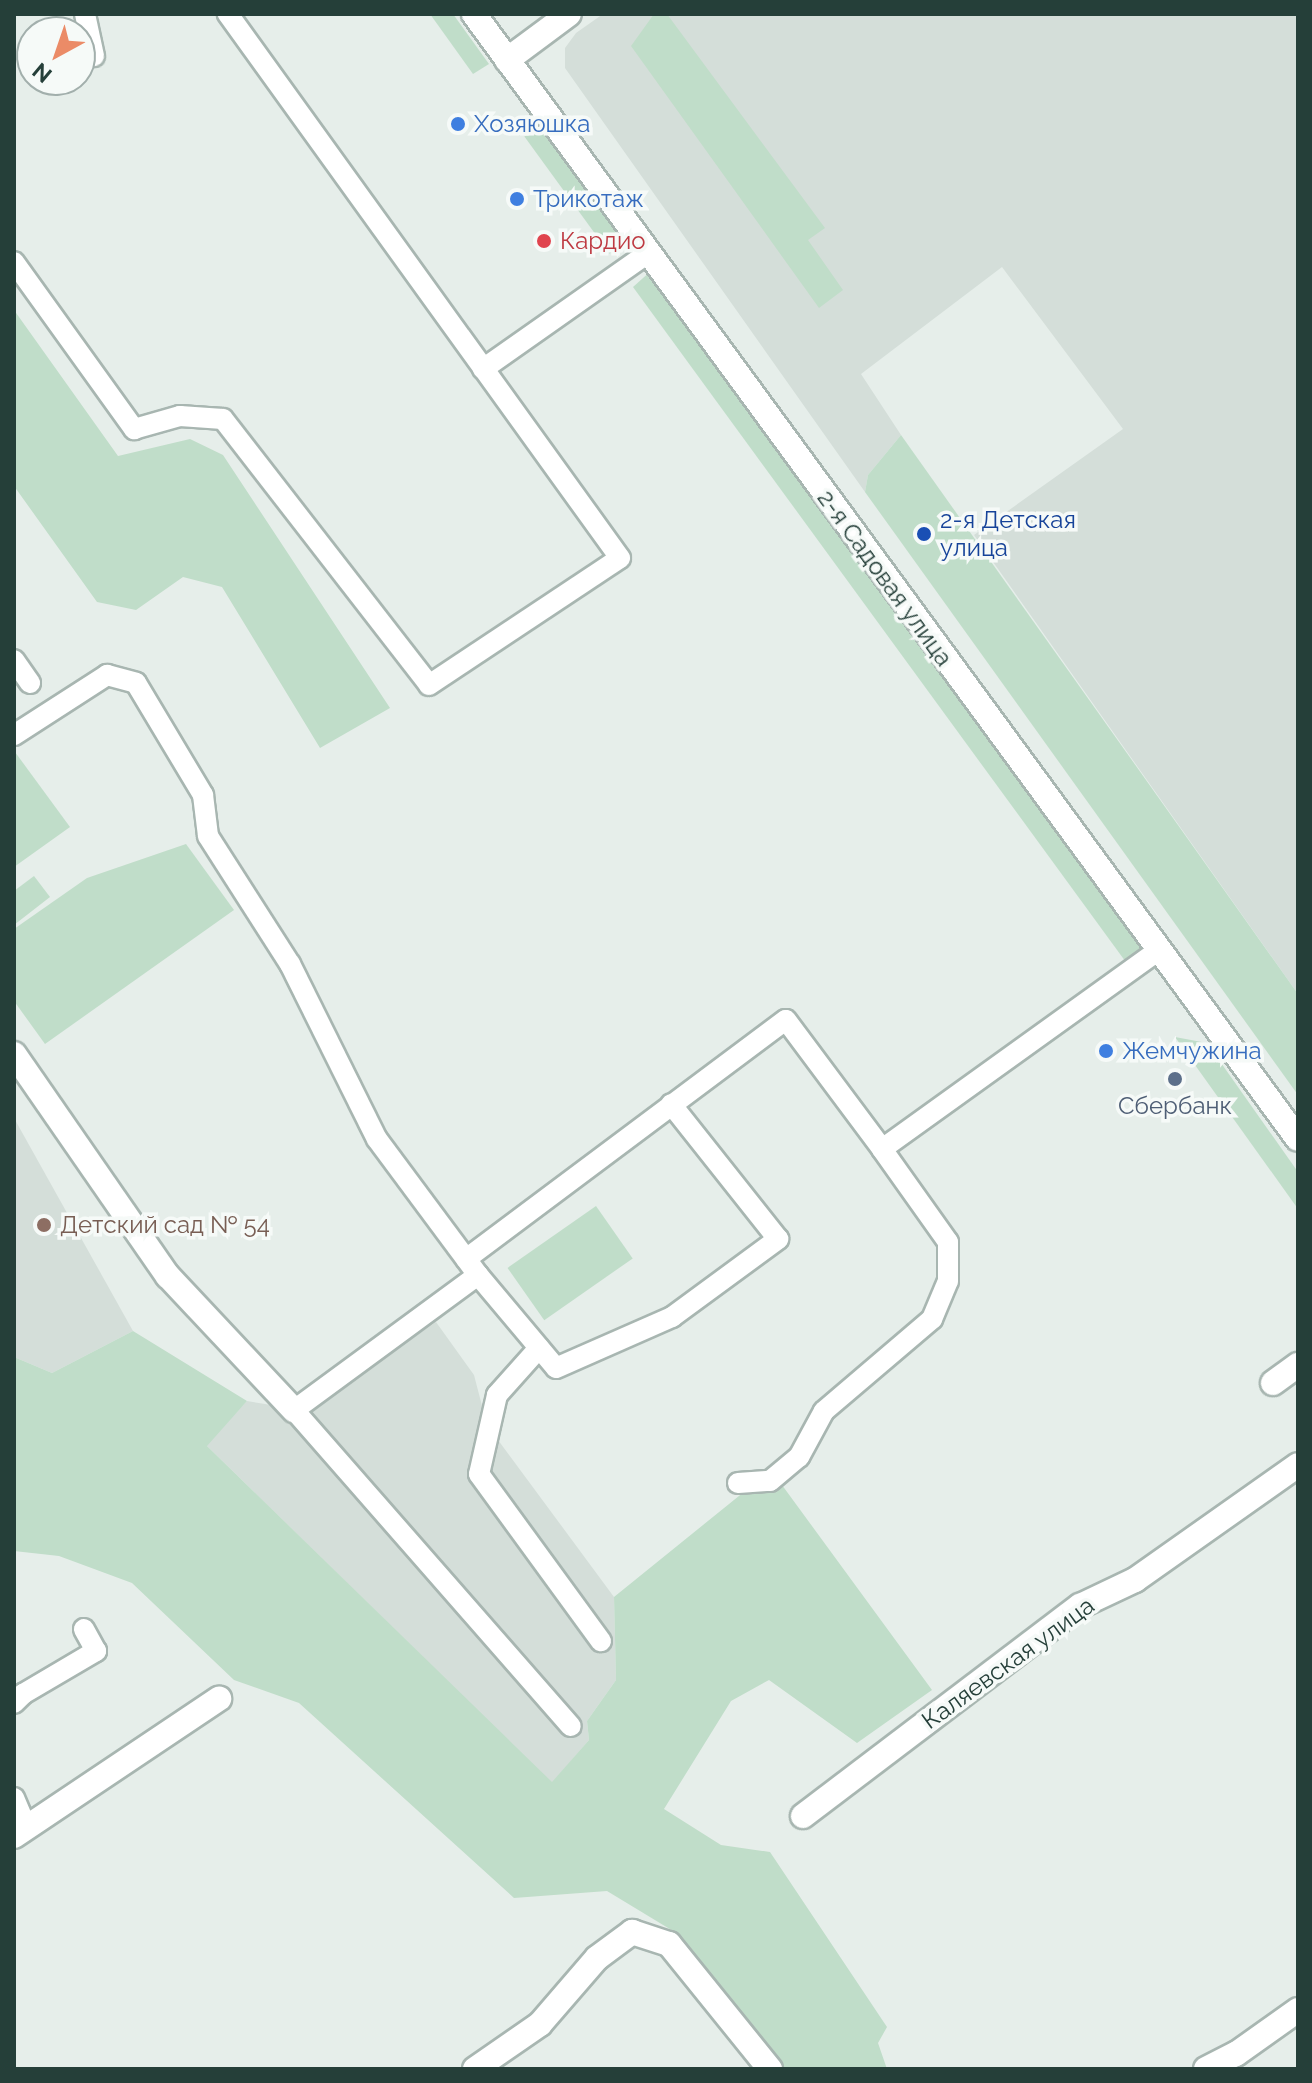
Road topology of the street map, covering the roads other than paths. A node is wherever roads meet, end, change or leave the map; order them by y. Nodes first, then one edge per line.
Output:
1 (228, 14) edge
2 (474, 14) edge
3 (569, 14) edge
4 (507, 60) junction
5 (648, 253) junction
6 (14, 262) edge
7 (483, 369) junction
8 (14, 660) edge
9 (30, 683) dead end
10 (14, 735) edge
11 (1160, 949) junction
12 (14, 1054) edge
13 (671, 1104) junction
14 (1298, 1139) edge
15 (882, 1149) junction
16 (472, 1267) junction
17 (539, 1348) junction
18 (1298, 1365) edge
19 (1273, 1383) dead end
20 (294, 1410) junction
21 (1298, 1465) edge
22 (738, 1483) dead end
23 (84, 1629) dead end
24 (601, 1641) dead end
25 (219, 1699) dead end
26 (14, 1703) edge
27 (571, 1726) dead end
28 (14, 1798) edge
29 (803, 1816) dead end
30 (21, 1832) edge
31 (1298, 2010) edge
32 (475, 2069) edge
33 (770, 2069) edge
34 (1206, 2069) edge

1 - 7 lane
2 - 4 street, 2-я Садовая улица
3 - 4 street
4 - 5 street, 2-я Садовая улица
5 - 7 lane
5 - 11 street, 2-я Садовая улица
6 - 7 lane
8 - 9 lane
10 - 16 lane
11 - 14 street, 2-я Садовая улица
11 - 15 lane
12 - 20 street
13 - 15 lane
13 - 16 lane
13 - 17 lane
15 - 22 lane
16 - 17 lane
16 - 20 lane
17 - 24 lane
18 - 19 street
20 - 27 lane
21 - 29 street, Каляевская улица
23 - 26 lane
25 - 30 street
28 - 30 lane
31 - 34 street
32 - 33 street

